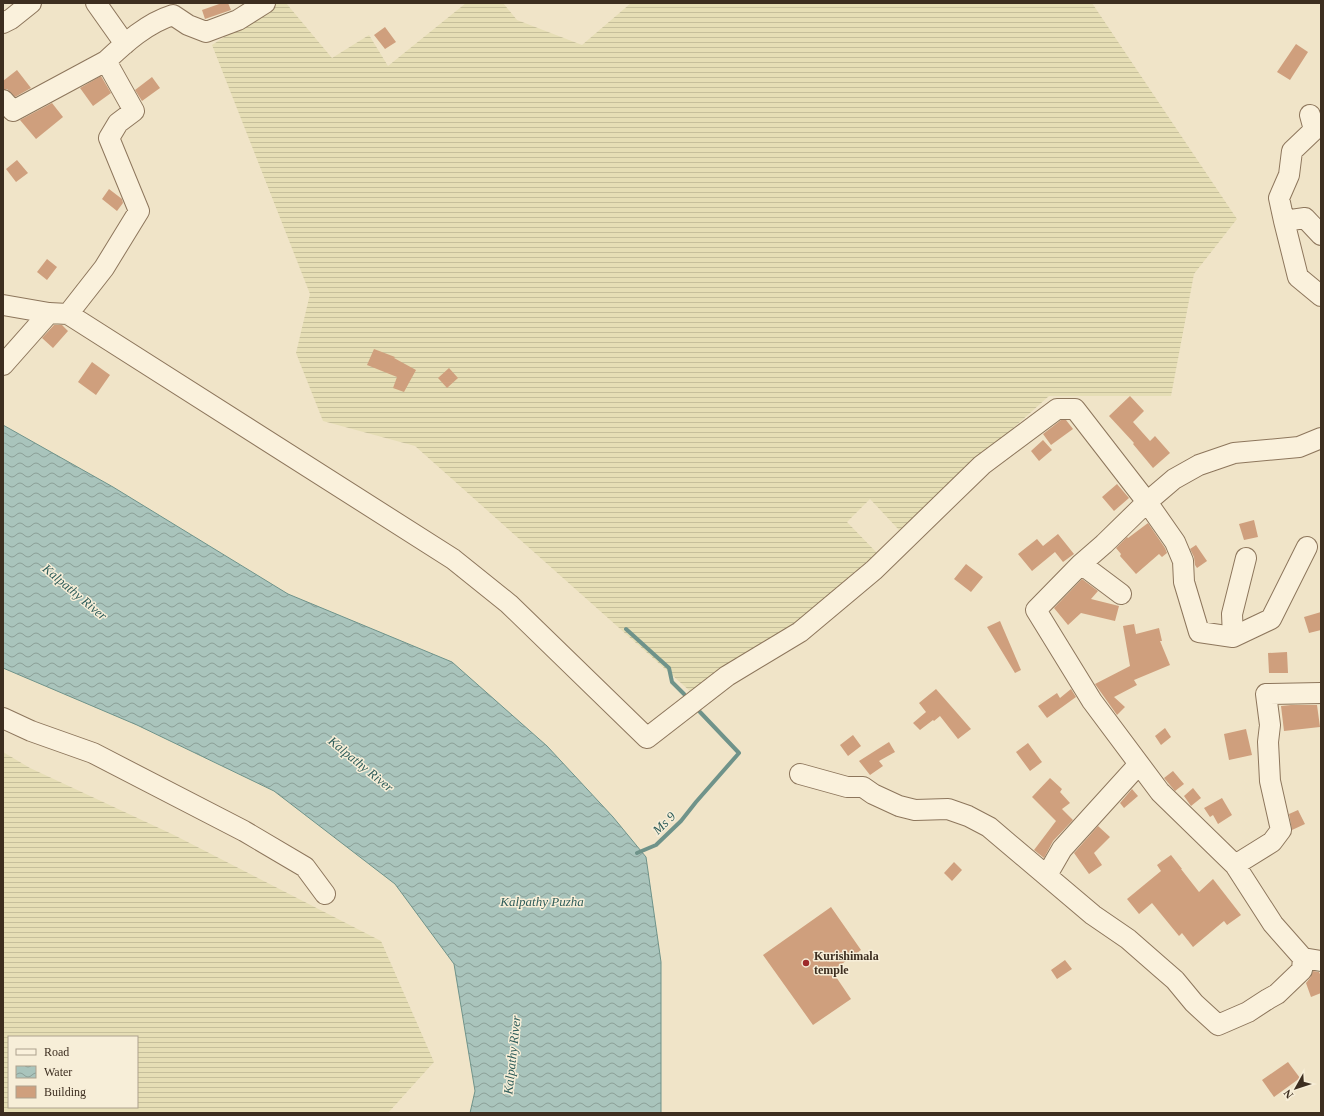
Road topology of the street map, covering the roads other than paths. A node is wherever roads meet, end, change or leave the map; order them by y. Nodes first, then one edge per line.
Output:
1 (31, 3) edge
2 (96, 3) edge
3 (265, 3) edge
4 (3, 23) edge
5 (125, 44) junction
6 (106, 61) junction
7 (3, 100) edge
8 (1310, 115) dead end
9 (1284, 221) junction
10 (1321, 235) edge
11 (1321, 296) edge
12 (3, 305) edge
13 (49, 312) junction
14 (68, 314) junction
15 (3, 365) edge
16 (1321, 438) edge
17 (1147, 502) junction
18 (1307, 548) dead end
19 (1246, 558) dead end
20 (1081, 564) junction
21 (1121, 594) dead end
22 (1233, 637) junction
23 (1321, 693) edge
24 (3, 718) edge
25 (1138, 764) junction
26 (800, 774) dead end
27 (1235, 865) junction
28 (1047, 875) junction
29 (325, 894) dead end
30 (1312, 959) edge

1 - 4 street
2 - 5 street
3 - 5 street
5 - 6 street
6 - 7 street
6 - 14 street
8 - 9 street
9 - 10 street
9 - 11 street
12 - 13 street
13 - 14 street
13 - 15 street
14 - 17 street
16 - 17 street
17 - 20 street
17 - 22 street
18 - 22 street
19 - 22 street
20 - 21 street
20 - 25 street
23 - 27 street
24 - 29 street
25 - 27 street
25 - 28 street
26 - 28 street
27 - 30 street
28 - 30 street

